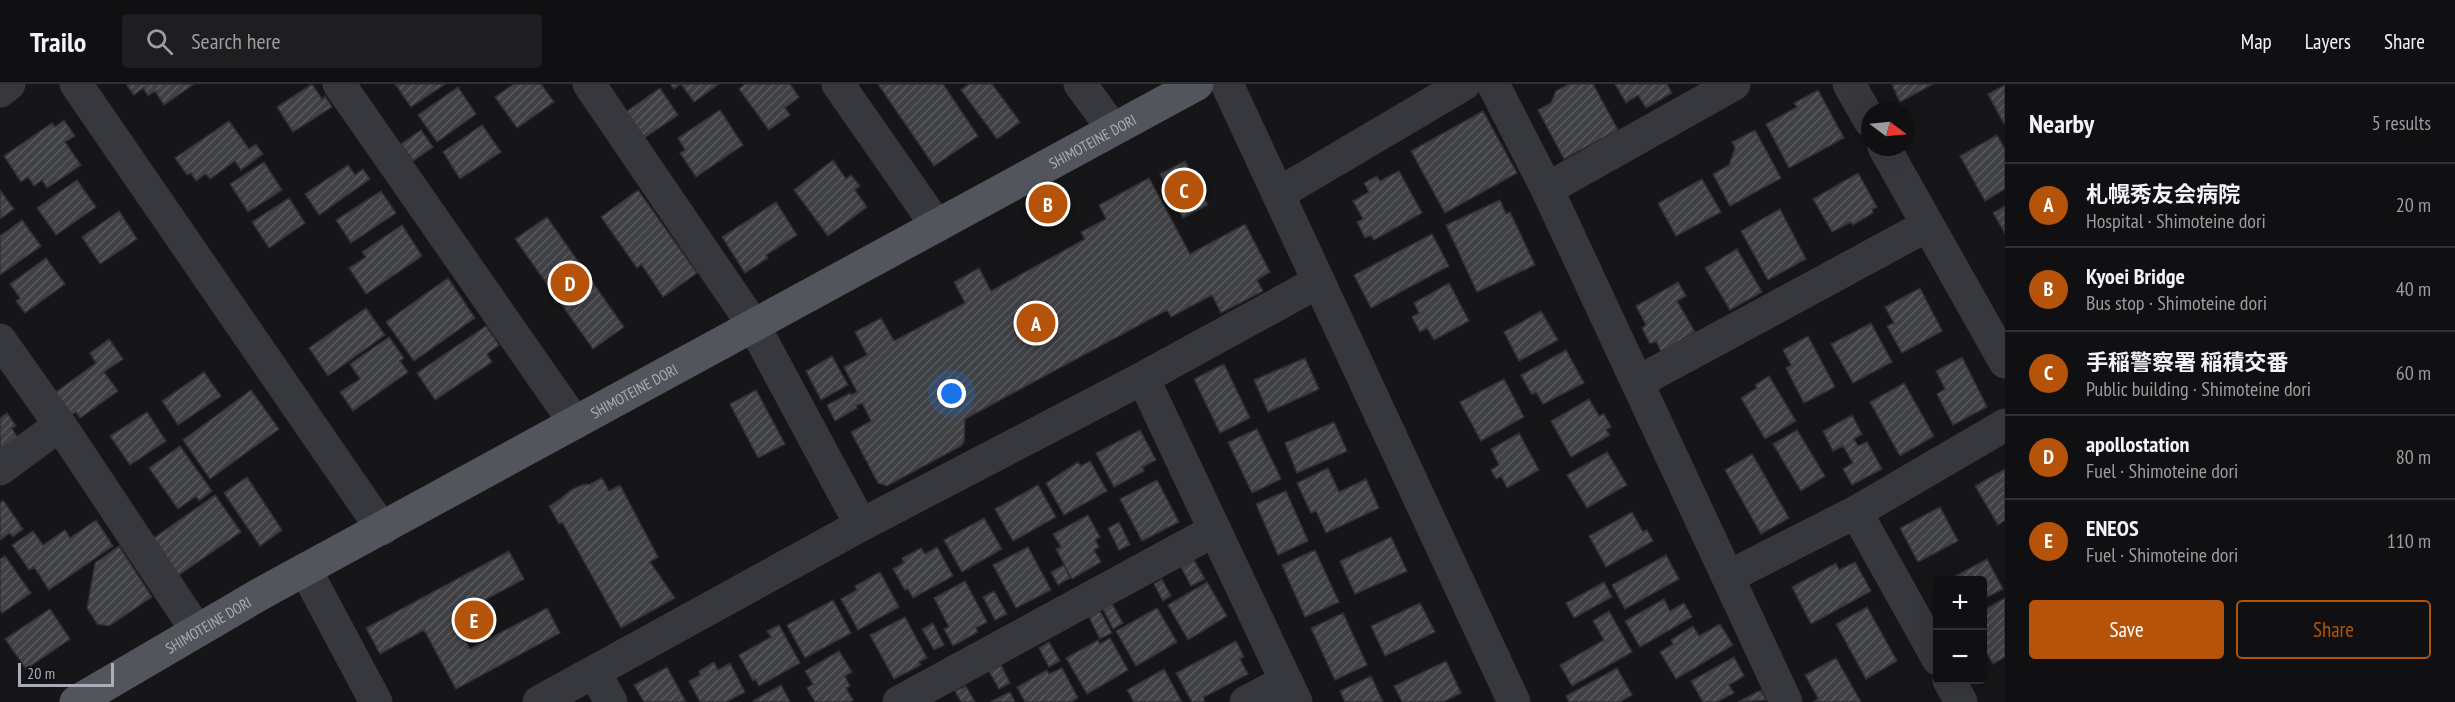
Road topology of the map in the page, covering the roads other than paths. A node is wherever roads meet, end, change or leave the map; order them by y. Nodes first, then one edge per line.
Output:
1 (9, 84) edge
2 (76, 84) edge
3 (339, 84) edge
4 (838, 84) edge
5 (1080, 84) edge
6 (1197, 84) edge
7 (1227, 84) edge
8 (1464, 84) edge
9 (1493, 84) edge
10 (1734, 84) edge
11 (1849, 84) edge
12 (598, 87) edge
13 (0, 90) edge
14 (1861, 105) edge
15 (1113, 129) junction
16 (1889, 156) edge
17 (1547, 189) junction
18 (1278, 194) junction
19 (1928, 225) junction
20 (937, 226) junction
21 (1318, 282) junction
22 (754, 326) junction
23 (0, 340) edge
24 (2005, 362) edge
25 (1143, 378) junction
26 (1638, 382) junction
27 (575, 423) junction
28 (60, 424) junction
29 (2005, 425) edge
30 (0, 469) edge
31 (1856, 512) junction
32 (861, 525) junction
33 (382, 529) junction
34 (1215, 530) junction
35 (305, 569) junction
36 (1728, 578) junction
37 (197, 631) junction
38 (1933, 650) edge
39 (594, 672) junction
40 (1951, 684) edge
41 (1291, 691) edge
42 (76, 702) edge
43 (376, 702) edge
44 (539, 702) edge
45 (611, 702) edge
46 (899, 702) edge
47 (1246, 702) edge
48 (1514, 702) edge
49 (1786, 702) edge
50 (1961, 702) edge

1 - 13 street
2 - 33 street
3 - 27 street
4 - 20 street
5 - 15 street
6 - 15 main road, SHIMOTEINE DORI
7 - 18 street
8 - 18 street
9 - 17 street
10 - 17 street
11 - 14 street
12 - 22 street
15 - 20 main road, SHIMOTEINE DORI
16 - 19 street
17 - 26 street
18 - 21 street
19 - 24 street
19 - 26 street
20 - 22 main road, SHIMOTEINE DORI
21 - 25 street
21 - 48 street
22 - 27 main road, SHIMOTEINE DORI
22 - 32 street
23 - 28 street
25 - 32 street
25 - 34 street
26 - 36 street
27 - 33 main road, SHIMOTEINE DORI
28 - 30 street
28 - 37 street
29 - 31 street
31 - 36 street
31 - 38 street
32 - 39 street
33 - 35 main road, SHIMOTEINE DORI
34 - 41 street
34 - 46 street
35 - 37 main road, SHIMOTEINE DORI
35 - 43 street
36 - 49 street
37 - 42 main road, SHIMOTEINE DORI
39 - 44 street
39 - 45 street
40 - 50 street
41 - 47 street

